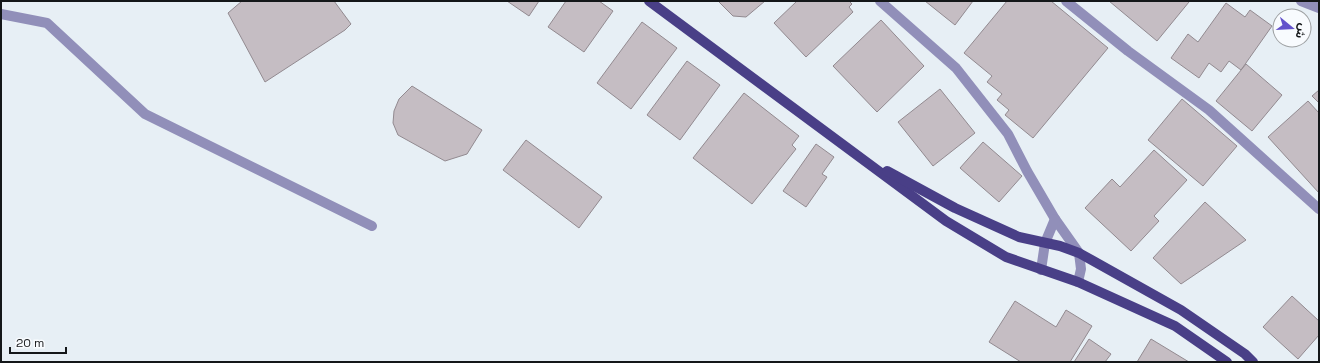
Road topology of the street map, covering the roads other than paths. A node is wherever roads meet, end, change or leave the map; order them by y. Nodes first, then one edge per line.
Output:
1 (649, 1) edge
2 (880, 1) edge
3 (1066, 1) edge
4 (1301, 1) edge
5 (1319, 8) edge
6 (1, 14) edge
7 (853, 152) junction
8 (1319, 209) edge
9 (1055, 218) junction
10 (372, 226) dead end
11 (1045, 243) junction
12 (1079, 253) junction
13 (1040, 270) junction
14 (1078, 282) junction
15 (1226, 362) edge
16 (1253, 362) edge

1 - 7 main road
2 - 9 street
3 - 8 street
4 - 5 street
6 - 10 street
7 - 11 main road
7 - 13 main road
9 - 11 street
9 - 12 street
11 - 12 main road
11 - 13 street
12 - 14 street
12 - 16 main road
13 - 14 main road
14 - 15 main road

